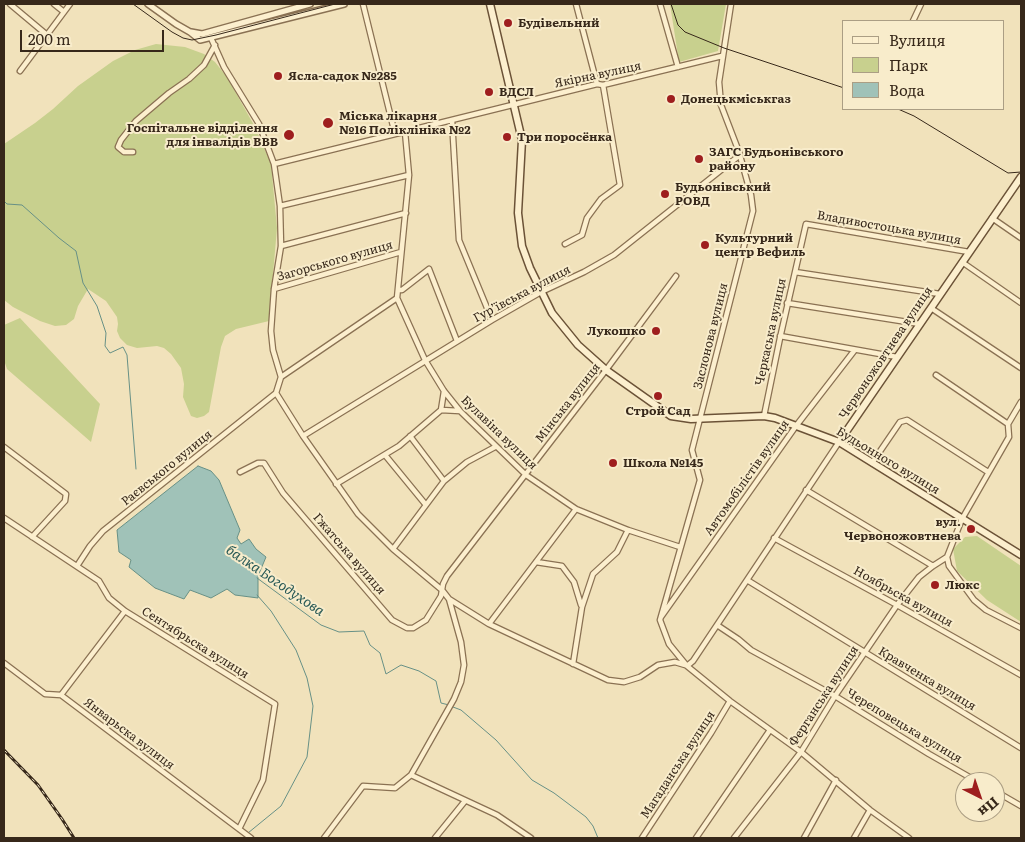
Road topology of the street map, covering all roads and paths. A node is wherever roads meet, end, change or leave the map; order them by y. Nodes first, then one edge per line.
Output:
1 (10, 4) edge
2 (54, 4) edge
3 (70, 4) edge
4 (148, 4) edge
5 (310, 4) edge
6 (344, 4) edge
7 (363, 4) edge
8 (490, 4) edge
9 (576, 4) edge
10 (660, 4) edge
11 (731, 4) edge
12 (922, 4) edge
13 (64, 12) junction
14 (914, 20) edge
15 (190, 32) junction
16 (47, 35) junction
17 (211, 38) junction
18 (215, 45) junction
19 (722, 56) junction
20 (678, 67) junction
21 (20, 71) dead end
22 (597, 84) junction
23 (603, 85) junction
24 (515, 105) junction
25 (452, 120) junction
26 (405, 132) junction
27 (395, 134) junction
28 (133, 152) dead end
29 (740, 155) junction
30 (274, 164) junction
31 (409, 175) junction
32 (1021, 177) edge
33 (280, 206) junction
34 (406, 213) junction
35 (992, 218) junction
36 (806, 224) joint
37 (1021, 238) edge
38 (564, 244) dead end
39 (281, 246) junction
40 (401, 252) junction
41 (969, 252) junction
42 (962, 262) junction
43 (795, 272) junction
44 (676, 276) dead end
45 (274, 289) junction
46 (399, 290) junction
47 (541, 292) junction
48 (940, 294) junction
49 (397, 298) junction
50 (1021, 302) edge
51 (787, 303) junction
52 (931, 308) junction
53 (492, 320) junction
54 (920, 324) junction
55 (780, 336) junction
56 (457, 341) junction
57 (854, 350) junction
58 (897, 358) junction
59 (426, 360) junction
60 (1021, 368) edge
61 (606, 370) junction
62 (936, 375) dead end
63 (281, 377) junction
64 (444, 391) junction
65 (276, 393) junction
66 (1021, 402) edge
67 (441, 410) junction
68 (460, 411) junction
69 (764, 416) junction
70 (701, 419) junction
71 (1008, 424) junction
72 (796, 426) junction
73 (303, 436) junction
74 (410, 436) junction
75 (839, 442) junction
76 (495, 446) junction
77 (4, 447) edge
78 (385, 455) junction
79 (872, 463) junction
80 (240, 472) dead end
81 (988, 472) junction
82 (526, 475) junction
83 (444, 481) junction
84 (336, 484) junction
85 (806, 490) junction
86 (426, 505) junction
87 (576, 509) junction
88 (4, 518) edge
89 (962, 519) junction
90 (628, 530) junction
91 (32, 537) junction
92 (774, 538) junction
93 (680, 547) junction
94 (393, 549) junction
95 (1021, 555) edge
96 (948, 557) junction
97 (536, 562) junction
98 (78, 566) junction
99 (932, 566) junction
100 (747, 580) junction
101 (442, 590) junction
102 (449, 599) junction
103 (897, 605) junction
104 (582, 607) junction
105 (125, 611) junction
106 (660, 620) junction
107 (489, 624) junction
108 (717, 624) junction
109 (1021, 628) edge
110 (864, 652) junction
111 (4, 663) edge
112 (573, 664) junction
113 (687, 666) junction
114 (1021, 675) edge
115 (61, 695) junction
116 (835, 696) junction
117 (730, 701) junction
118 (770, 730) junction
119 (1021, 748) edge
120 (801, 752) junction
121 (960, 772) edge
122 (411, 775) junction
123 (836, 780) junction
124 (1005, 797) edge
125 (464, 801) junction
126 (1021, 806) edge
127 (870, 810) junction
128 (239, 829) junction
129 (905, 837) edge
130 (251, 838) edge
131 (324, 838) edge
132 (435, 838) edge
133 (531, 838) edge
134 (642, 838) edge
135 (696, 838) edge
136 (734, 838) edge
137 (804, 838) edge
138 (854, 838) edge

1 - 16 street
2 - 13 street
3 - 13 street
4 - 15 street
5 - 15 street
6 - 17 street
7 - 27 street
8 - 24 main road, Будьонного вулиця
9 - 22 street
10 - 20 street
11 - 19 street, Заслонова вулиця
12 - 14 street
13 - 16 street
15 - 17 street
16 - 21 street
17 - 18 street
18 - 28 street
18 - 30 street
19 - 20 street, Якірна вулиця
19 - 29 street, Заслонова вулиця
20 - 23 street, Якірна вулиця
22 - 23 street, Якірна вулиця
22 - 24 street, Якірна вулиця
23 - 38 street
24 - 25 street, Якірна вулиця
24 - 47 main road, Будьонного вулиця
25 - 26 street, Якірна вулиця
25 - 53 street
26 - 27 street, Якірна вулиця
26 - 31 street
27 - 30 street, Якірна вулиця
29 - 47 street, Гур’ївська вулиця
29 - 70 street, Заслонова вулиця
30 - 33 street
31 - 33 street
31 - 34 street
32 - 35 main road, Червоножовтнева вулиця
33 - 39 street
34 - 39 street
34 - 40 street
35 - 37 street
35 - 41 main road, Червоножовтнева вулиця
36 - 41 street, Владивостоцька вулиця
36 - 43 street, Черкаська вулиця
39 - 45 street
40 - 45 street, Загорського вулиця
40 - 46 street
41 - 42 main road, Червоножовтнева вулиця
42 - 48 main road, Червоножовтнева вулиця
42 - 50 street
43 - 48 street
43 - 51 street, Черкаська вулиця
44 - 61 street, Мінська вулиця
45 - 63 street
46 - 49 street
46 - 56 street
47 - 53 street, Гур’ївська вулиця
47 - 61 main road, Будьонного вулиця
48 - 52 main road, Червоножовтнева вулиця
49 - 59 street, Булавіна вулиця
49 - 63 street
51 - 54 street
51 - 55 street, Черкаська вулиця
52 - 54 main road, Червоножовтнева вулиця
52 - 60 street
53 - 56 street, Гур’ївська вулиця
54 - 58 main road, Червоножовтнева вулиця
55 - 57 street
55 - 69 street, Черкаська вулиця
56 - 59 street, Гур’ївська вулиця
57 - 58 street
57 - 72 street, Автомобілістів вулиця
58 - 75 main road, Червоножовтнева вулиця
59 - 64 street, Булавіна вулиця
59 - 73 street, Гур’ївська вулиця
61 - 70 main road, Будьонного вулиця
61 - 82 street, Мінська вулиця
62 - 71 street
63 - 65 street
64 - 67 street
64 - 68 street, Булавіна вулиця
65 - 73 street
65 - 98 street, Раєвського вулиця
66 - 71 street
67 - 68 street
67 - 74 street
68 - 76 street, Булавіна вулиця
69 - 70 main road, Будьонного вулиця
69 - 72 main road, Будьонного вулиця
70 - 93 street, Заслонова вулиця
71 - 81 street
72 - 75 main road, Будьонного вулиця
72 - 106 street, Автомобілістів вулиця
73 - 84 street
74 - 78 street
74 - 83 street
75 - 79 main road, Будьонного вулиця
75 - 85 street, Червоножовтнева вулиця
76 - 82 street, Булавіна вулиця
76 - 83 street
77 - 91 street
78 - 84 street
78 - 86 street
79 - 81 street
79 - 89 main road, Будьонного вулиця
80 - 101 street, Гжатська вулиця
81 - 89 street
82 - 87 street, Булавіна вулиця
82 - 101 street, Мінська вулиця
83 - 86 street
84 - 94 street
85 - 92 street, Червоножовтнева вулиця
85 - 99 street
86 - 94 street
87 - 90 street, Булавіна вулиця
87 - 97 street
88 - 91 street, Сентябрьска вулиця
89 - 95 main road, Будьонного вулиця
89 - 96 street
90 - 93 street, Булавіна вулиця
90 - 104 street
91 - 98 street, Сентябрьска вулиця
92 - 100 street, Червоножовтнева вулиця
92 - 103 street, Ноябрьска вулиця
93 - 106 street, Заслонова вулиця
94 - 101 street
96 - 99 street, Ферганська вулиця
96 - 109 street
97 - 104 street
97 - 107 street
98 - 105 street, Сентябрьска вулиця
99 - 103 street, Ферганська вулиця
100 - 108 street, Червоножовтнева вулиця
100 - 110 street, Кравченка вулиця
101 - 102 street
102 - 107 street
102 - 122 street
103 - 110 street, Ферганська вулиця
103 - 114 street, Ноябрьска вулиця
104 - 112 street
105 - 115 street
105 - 128 street, Сентябрьска вулиця
106 - 113 street
107 - 112 street
108 - 113 street, Червоножовтнева вулиця
108 - 116 street, Череповецька вулиця
110 - 116 street, Ферганська вулиця
110 - 119 street, Кравченка вулиця
111 - 115 street, Январьска вулиця
112 - 113 street
113 - 117 street
115 - 128 street, Январьска вулиця
116 - 120 street, Ферганська вулиця
116 - 121 street, Череповецька вулиця
117 - 118 street
117 - 134 street, Магаданська вулиця
118 - 120 street
118 - 135 street
120 - 123 street
120 - 136 street, Ферганська вулиця
122 - 125 street
122 - 131 street
123 - 127 street
123 - 137 street
124 - 126 street
125 - 132 street
125 - 133 street
127 - 129 street
127 - 138 street
128 - 130 street, Январьска вулиця

